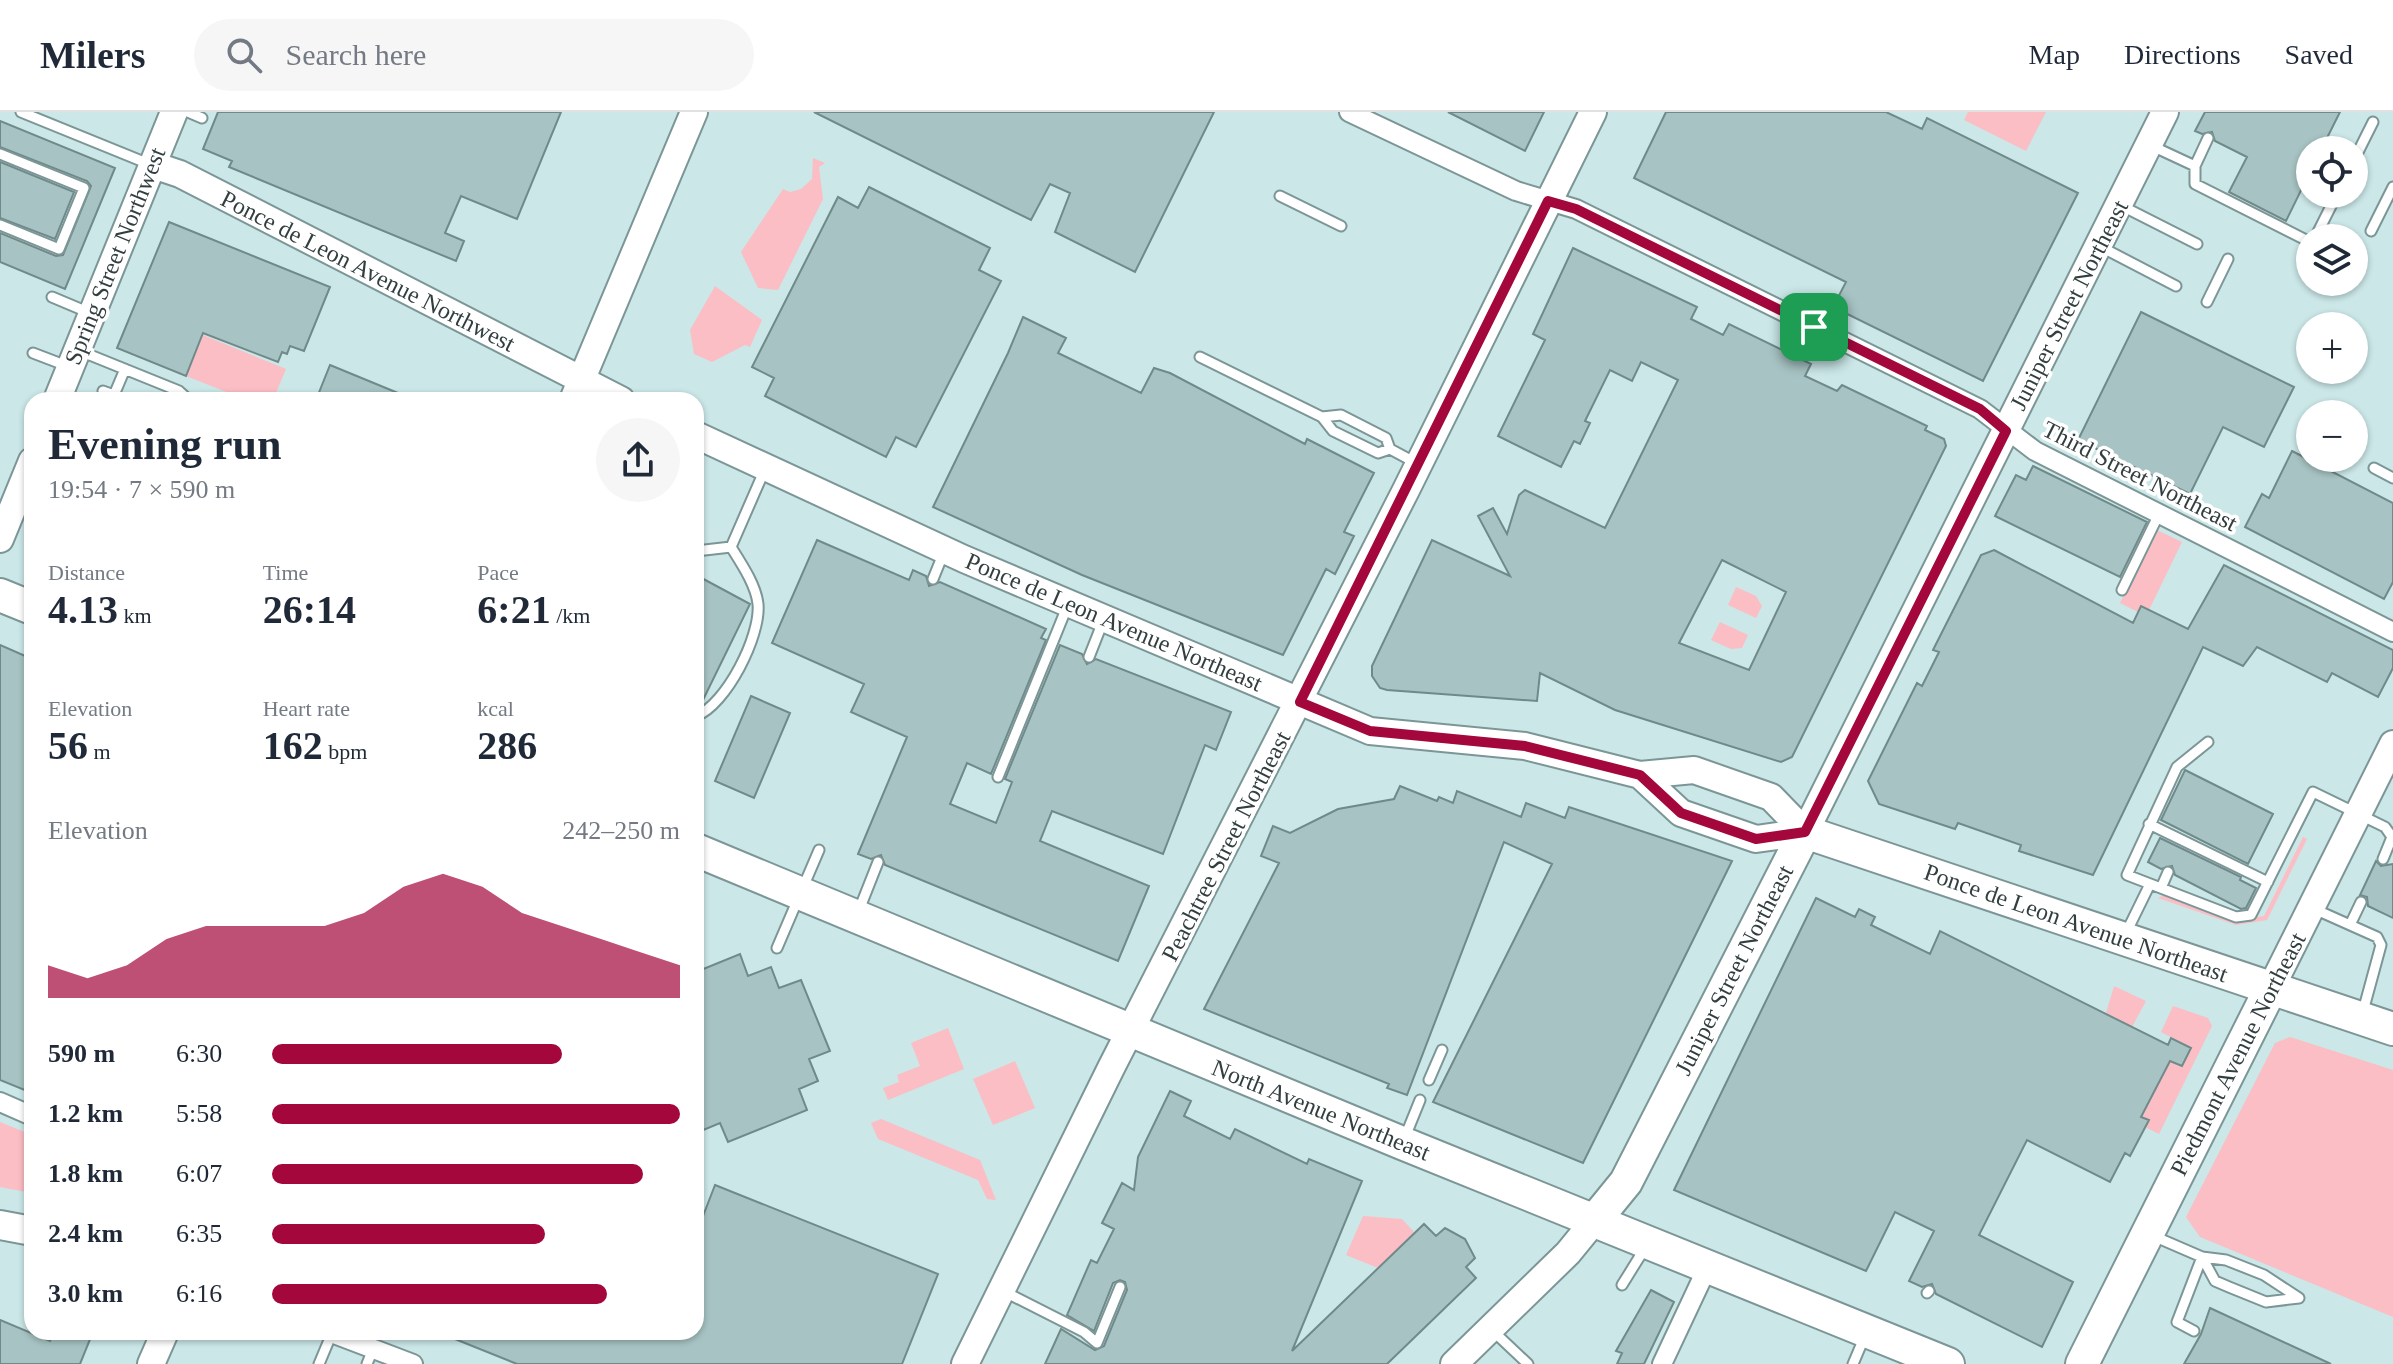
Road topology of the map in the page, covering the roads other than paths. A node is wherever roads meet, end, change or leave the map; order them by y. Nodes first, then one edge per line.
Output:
1 (21, 112) edge
2 (174, 112) edge
3 (188, 112) edge
4 (694, 112) edge
5 (1349, 112) edge
6 (1593, 112) edge
7 (2165, 112) edge
8 (202, 118) dead end
9 (2373, 122) dead end
10 (2366, 136) edge
11 (2208, 138) dead end
12 (2148, 145) junction
13 (0, 154) edge
14 (153, 165) junction
15 (2195, 166) junction
16 (2393, 187) edge
17 (1280, 196) dead end
18 (1548, 201) junction
19 (2119, 205) junction
20 (0, 225) edge
21 (1341, 226) dead end
22 (2371, 231) dead end
23 (2296, 235) edge
24 (2197, 244) dead end
25 (2097, 245) junction
26 (2228, 259) dead end
27 (2176, 286) dead end
28 (52, 297) dead end
29 (2207, 302) dead end
30 (92, 314) junction
31 (33, 353) dead end
32 (1200, 357) dead end
33 (74, 359) junction
34 (125, 369) junction
35 (174, 389) junction
36 (577, 391) edge
37 (60, 392) edge
38 (115, 392) edge
39 (173, 392) edge
40 (178, 392) edge
41 (1322, 417) junction
42 (2006, 431) junction
43 (704, 439) edge
44 (1390, 449) junction
45 (1419, 464) junction
46 (766, 467) junction
47 (2374, 468) dead end
48 (2393, 478) edge
49 (24, 480) edge
50 (2159, 514) junction
51 (0, 539) edge
52 (731, 547) junction
53 (704, 550) edge
54 (945, 550) junction
55 (933, 579) dead end
56 (2122, 590) dead end
57 (0, 595) edge
58 (1069, 604) junction
59 (24, 605) edge
60 (1104, 619) junction
61 (2393, 632) edge
62 (1089, 657) dead end
63 (1300, 702) junction
64 (704, 713) edge
65 (2208, 742) dead end
66 (2393, 744) edge
67 (1640, 775) junction
68 (998, 777) dead end
69 (2358, 814) junction
70 (2149, 824) junction
71 (2392, 831) edge
72 (1805, 832) junction
73 (819, 850) dead end
74 (704, 853) edge
75 (2383, 859) dead end
76 (878, 862) dead end
77 (2168, 872) dead end
78 (2268, 882) junction
79 (2156, 886) junction
80 (2198, 887) dead end
81 (800, 893) junction
82 (2192, 900) junction
83 (2223, 900) dead end
84 (2361, 902) dead end
85 (2311, 907) junction
86 (2218, 910) junction
87 (856, 916) junction
88 (2350, 925) junction
89 (2123, 938) junction
90 (777, 948) dead end
91 (2271, 988) junction
92 (2361, 1018) junction
93 (2393, 1029) edge
94 (1130, 1031) junction
95 (1442, 1050) dead end
96 (1429, 1080) dead end
97 (1420, 1100) dead end
98 (0, 1102) edge
99 (24, 1112) edge
100 (1402, 1143) junction
101 (1595, 1220) junction
102 (0, 1225) edge
103 (24, 1230) edge
104 (2148, 1233) junction
105 (1649, 1241) junction
106 (2202, 1257) junction
107 (1708, 1266) junction
108 (1622, 1285) dead end
109 (1120, 1287) dead end
110 (1002, 1290) junction
111 (1491, 1328) junction
112 (1867, 1331) junction
113 (2194, 1331) dead end
114 (162, 1340) edge
115 (328, 1340) edge
116 (342, 1340) edge
117 (370, 1356) edge
118 (151, 1364) edge
119 (319, 1364) edge
120 (411, 1364) edge
121 (965, 1364) edge
122 (1454, 1364) edge
123 (1528, 1364) edge
124 (1662, 1364) edge
125 (1853, 1364) edge
126 (1948, 1364) edge
127 (2082, 1364) edge

1 - 14 lane
2 - 14 main road, Spring Street Northwest
3 - 8 lane
4 - 36 main road
5 - 18 street, Third Street Northeast
6 - 18 main road, Peachtree Street Northeast
7 - 12 main road, Juniper Street Northeast
9 - 10 lane
11 - 15 lane
12 - 15 lane
12 - 19 main road, Juniper Street Northeast
13 - 20 lane
14 - 30 main road, Spring Street Northwest
14 - 36 main road, Ponce de Leon Avenue Northwest
15 - 23 lane
16 - 22 lane
17 - 21 lane
18 - 42 street, Third Street Northeast
18 - 45 main road, Peachtree Street Northeast
19 - 24 lane
19 - 25 main road, Juniper Street Northeast
25 - 27 lane
25 - 42 main road, Juniper Street Northeast
26 - 29 lane
28 - 30 lane
30 - 33 main road, Spring Street Northwest
31 - 33 lane
32 - 41 lane
33 - 34 lane
33 - 37 main road, Spring Street Northwest
34 - 35 lane
34 - 38 lane
35 - 39 lane
35 - 40 lane
41 - 44 lane
41 - 44 lane
42 - 50 street, Third Street Northeast
42 - 72 main road, Juniper Street Northeast
43 - 46 main road, Ponce de Leon Avenue Northeast
44 - 45 lane
45 - 63 main road, Peachtree Street Northeast
46 - 52 lane
46 - 54 main road, Ponce de Leon Avenue Northeast
47 - 48 lane
49 - 51 main road
50 - 56 lane
50 - 61 street, Third Street Northeast
52 - 53 lane
52 - 64 lane
54 - 55 lane
54 - 58 main road, Ponce de Leon Avenue Northeast
57 - 59 highway
58 - 60 main road, Ponce de Leon Avenue Northeast
58 - 68 lane
60 - 62 lane
60 - 63 main road, Ponce de Leon Avenue Northeast
63 - 67 main road, Ponce de Leon Avenue Northeast
63 - 94 main road, Peachtree Street Northeast
65 - 70 lane
66 - 69 main road, Piedmont Avenue Northeast
67 - 72 main road, Ponce de Leon Avenue Northeast
67 - 72 main road, Ponce de Leon Avenue Northeast
69 - 71 lane
69 - 78 lane
69 - 85 main road, Piedmont Avenue Northeast
70 - 78 lane
70 - 79 lane
71 - 75 lane
72 - 89 highway, Ponce de Leon Avenue Northeast
72 - 101 highway, Juniper Street Northeast
73 - 81 lane
74 - 81 highway, North Avenue Northeast
76 - 87 lane
77 - 79 lane
78 - 86 lane
79 - 82 lane
79 - 89 lane
80 - 82 lane
81 - 87 highway, North Avenue Northeast
81 - 90 lane
82 - 86 lane
83 - 86 lane
84 - 88 lane
85 - 88 lane
85 - 91 main road, Piedmont Avenue Northeast
87 - 94 highway, North Avenue Northeast
88 - 92 lane
89 - 91 highway, Ponce de Leon Avenue Northeast
91 - 92 highway, Ponce de Leon Avenue Northeast
91 - 104 highway, Piedmont Avenue Northeast
92 - 93 highway, Ponce de Leon Avenue Northeast
94 - 100 highway, North Avenue Northeast
94 - 110 main road, Peachtree Street Northeast
95 - 96 lane
97 - 100 lane
98 - 99 street
100 - 101 highway, North Avenue Northeast
101 - 105 highway, North Avenue Northeast
101 - 111 main road
102 - 103 main road
104 - 106 lane
104 - 127 highway, Piedmont Avenue Northeast
105 - 107 highway, North Avenue Northeast
105 - 108 lane
106 - 106 lane
106 - 113 lane
107 - 112 highway, North Avenue Northeast
107 - 124 street
109 - 110 lane
110 - 121 main road, Peachtree Street Northeast
111 - 122 main road
111 - 123 lane
112 - 125 lane
112 - 126 highway, North Avenue Northeast
114 - 118 main road
115 - 119 lane
116 - 117 street
117 - 120 street

